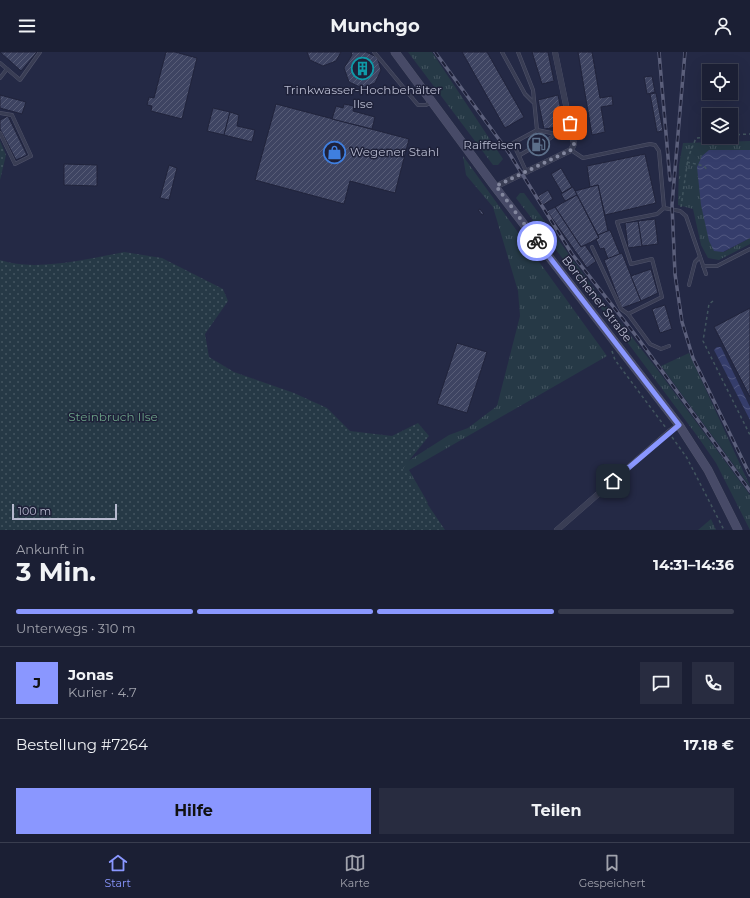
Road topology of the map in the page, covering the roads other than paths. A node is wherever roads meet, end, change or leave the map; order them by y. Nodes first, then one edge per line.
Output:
1 (40, 52) edge
2 (374, 52) edge
3 (395, 52) edge
4 (502, 52) edge
5 (518, 52) edge
6 (555, 52) edge
7 (0, 63) edge
8 (7, 69) junction
9 (0, 78) edge
10 (432, 101) junction
11 (533, 102) junction
12 (0, 113) edge
13 (537, 130) junction
14 (571, 131) junction
15 (0, 133) edge
16 (556, 134) junction
17 (545, 142) dead end
18 (532, 148) dead end
19 (571, 150) junction
20 (520, 155) junction
21 (526, 171) junction
22 (496, 186) junction
23 (664, 208) junction
24 (592, 247) dead end
25 (750, 249) edge
26 (700, 257) junction
27 (703, 266) junction
28 (706, 274) dead end
29 (689, 285) dead end
30 (628, 314) junction
31 (669, 346) dead end
32 (679, 425) junction
33 (557, 530) edge
34 (738, 530) edge

1 - 8 lane
2 - 10 lane
3 - 10 main road, Borchener Straße
4 - 11 lane
5 - 11 lane
6 - 14 street
7 - 8 lane
8 - 9 lane
10 - 22 main road, Borchener Straße
11 - 13 lane
12 - 15 lane
13 - 16 lane
13 - 20 lane
14 - 16 lane
14 - 19 street
16 - 17 lane
18 - 20 lane
19 - 21 street
19 - 23 lane
20 - 21 lane
21 - 22 street
22 - 32 main road, Borchener Straße
23 - 26 lane
23 - 30 lane
24 - 30 lane
25 - 27 lane
26 - 27 lane
26 - 29 lane
27 - 28 lane
30 - 31 lane
32 - 33 street
32 - 34 main road, Borchener Straße

